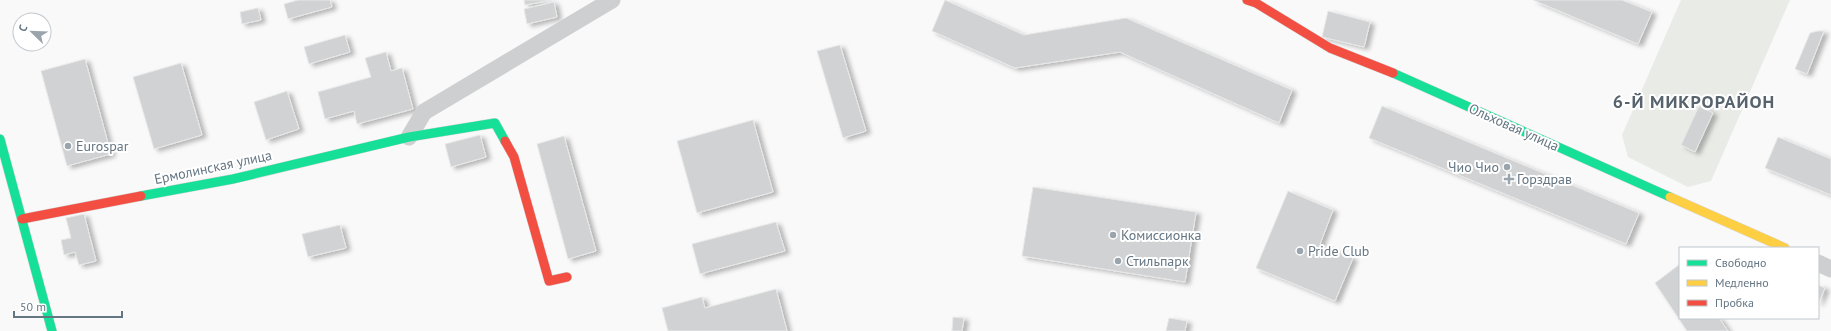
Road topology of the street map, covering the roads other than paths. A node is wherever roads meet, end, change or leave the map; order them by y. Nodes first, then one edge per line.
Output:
1 (612, 0) edge
2 (1247, 0) edge
3 (409, 137) junction
4 (0, 139) edge
5 (22, 219) junction
6 (1783, 247) edge
7 (1819, 263) edge
8 (1831, 269) edge
9 (567, 277) dead end
10 (52, 331) edge

1 - 3 street
2 - 6 street, Ольховая улица
3 - 5 street, Ермолинская улица
3 - 9 street, Ермолинская улица
4 - 5 street
5 - 10 street
7 - 8 street

